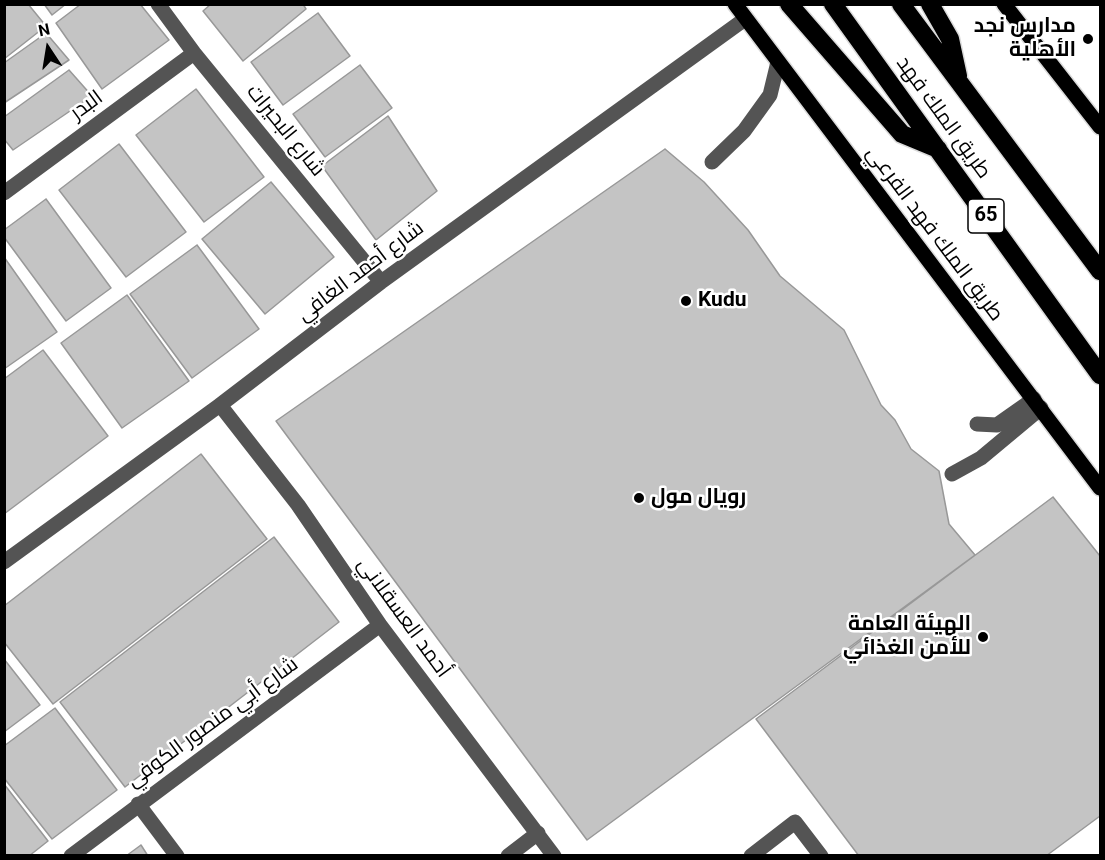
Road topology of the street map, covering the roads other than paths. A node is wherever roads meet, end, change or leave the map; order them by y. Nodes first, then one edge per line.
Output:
1 (158, 4) edge
2 (735, 4) edge
3 (789, 4) edge
4 (833, 4) edge
5 (901, 4) edge
6 (930, 4) edge
7 (1004, 4) edge
8 (745, 19) junction
9 (194, 53) junction
10 (778, 62) junction
11 (959, 84) junction
12 (1101, 127) edge
13 (938, 149) junction
14 (712, 162) dead end
15 (6, 188) edge
16 (1101, 271) edge
17 (381, 282) junction
18 (1101, 375) edge
19 (1037, 404) junction
20 (220, 405) junction
21 (977, 424) dead end
22 (952, 474) dead end
23 (1101, 488) edge
24 (4, 562) edge
25 (380, 626) junction
26 (138, 804) junction
27 (538, 833) junction
28 (71, 855) edge
29 (177, 855) edge
30 (508, 855) edge
31 (554, 855) edge
32 (751, 855) edge
33 (821, 855) edge

1 - 9 street, شارع البحيرات
2 - 8 main road, طريق الملك فهد الفرعي
3 - 13 highway
4 - 13 highway, طريق الملك فهد / 65
5 - 11 highway, طريق الملك فهد
6 - 11 highway
7 - 12 main road
8 - 10 main road, طريق الملك فهد الفرعي
8 - 17 street, شارع أحمد الغافي
9 - 15 street, البدر
9 - 17 street, شارع البحيرات
10 - 14 street
10 - 19 main road, طريق الملك فهد الفرعي
11 - 16 highway, طريق الملك فهد
13 - 18 highway, طريق الملك فهد / 65
17 - 20 street, شارع أحمد الغافي
19 - 21 street
19 - 22 street
19 - 23 main road, طريق الملك فهد الفرعي
20 - 24 street, شارع أحمد الغافي
20 - 25 street, أحمد العسقلاني
25 - 26 street, شارع أبي منصور الكوفي
25 - 27 street, أحمد العسقلاني
26 - 28 street, شارع أبي منصور الكوفي
26 - 29 street
27 - 30 street
27 - 31 street, أحمد العسقلاني
32 - 33 street

